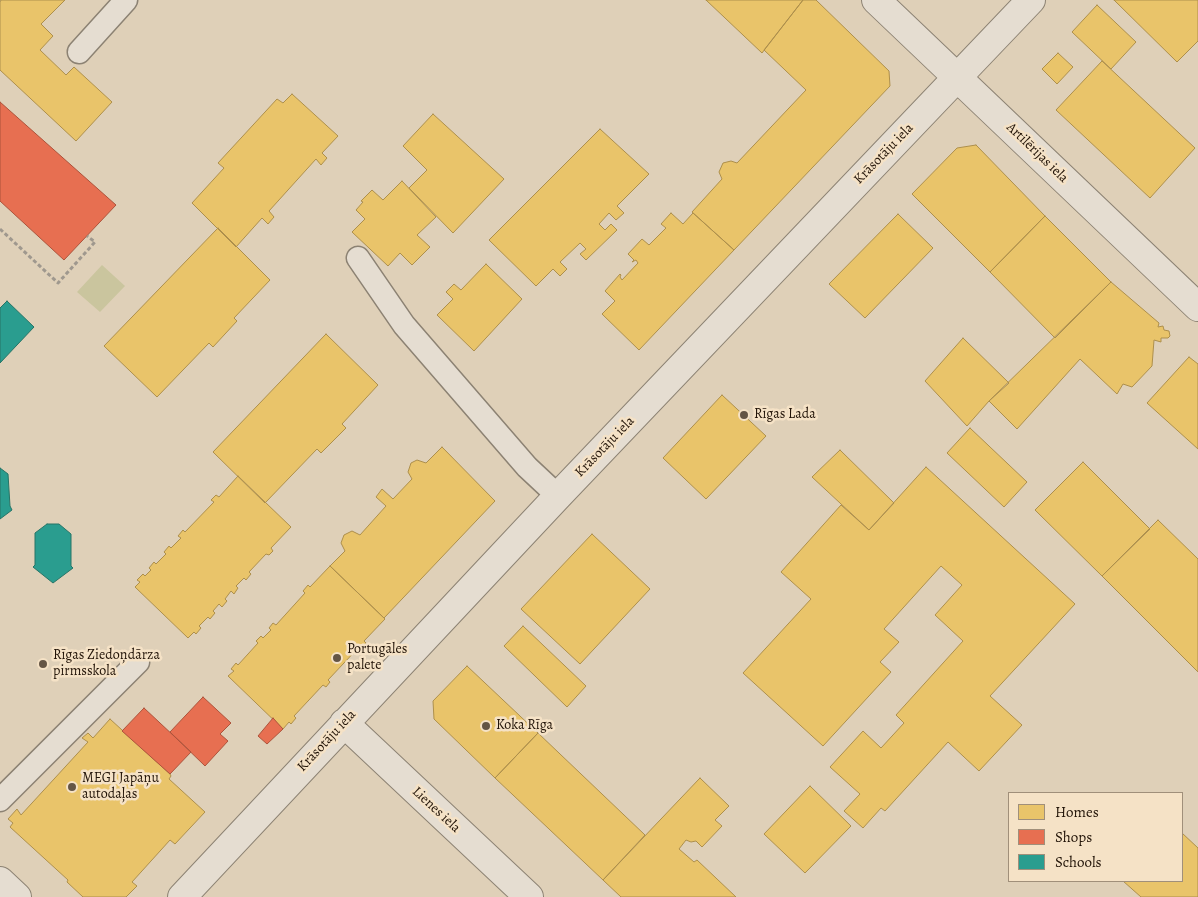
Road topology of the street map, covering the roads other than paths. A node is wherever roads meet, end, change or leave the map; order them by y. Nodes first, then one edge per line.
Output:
1 (126, 0) edge
2 (876, 0) edge
3 (1031, 0) edge
4 (79, 52) dead end
5 (958, 77) junction
6 (358, 258) dead end
7 (1198, 307) edge
8 (558, 496) junction
9 (138, 662) dead end
10 (344, 723) junction
11 (0, 800) edge
12 (0, 881) edge
13 (17, 897) edge
14 (182, 897) edge
15 (529, 897) edge

1 - 4 lane
2 - 5 street, Artilērijas iela
3 - 5 street, Krāsotāju iela
5 - 7 street, Artilērijas iela
5 - 8 street, Krāsotāju iela
6 - 8 lane
8 - 10 street, Krāsotāju iela
9 - 11 lane
10 - 14 street, Krāsotāju iela
10 - 15 street, Lienes iela
12 - 13 street

